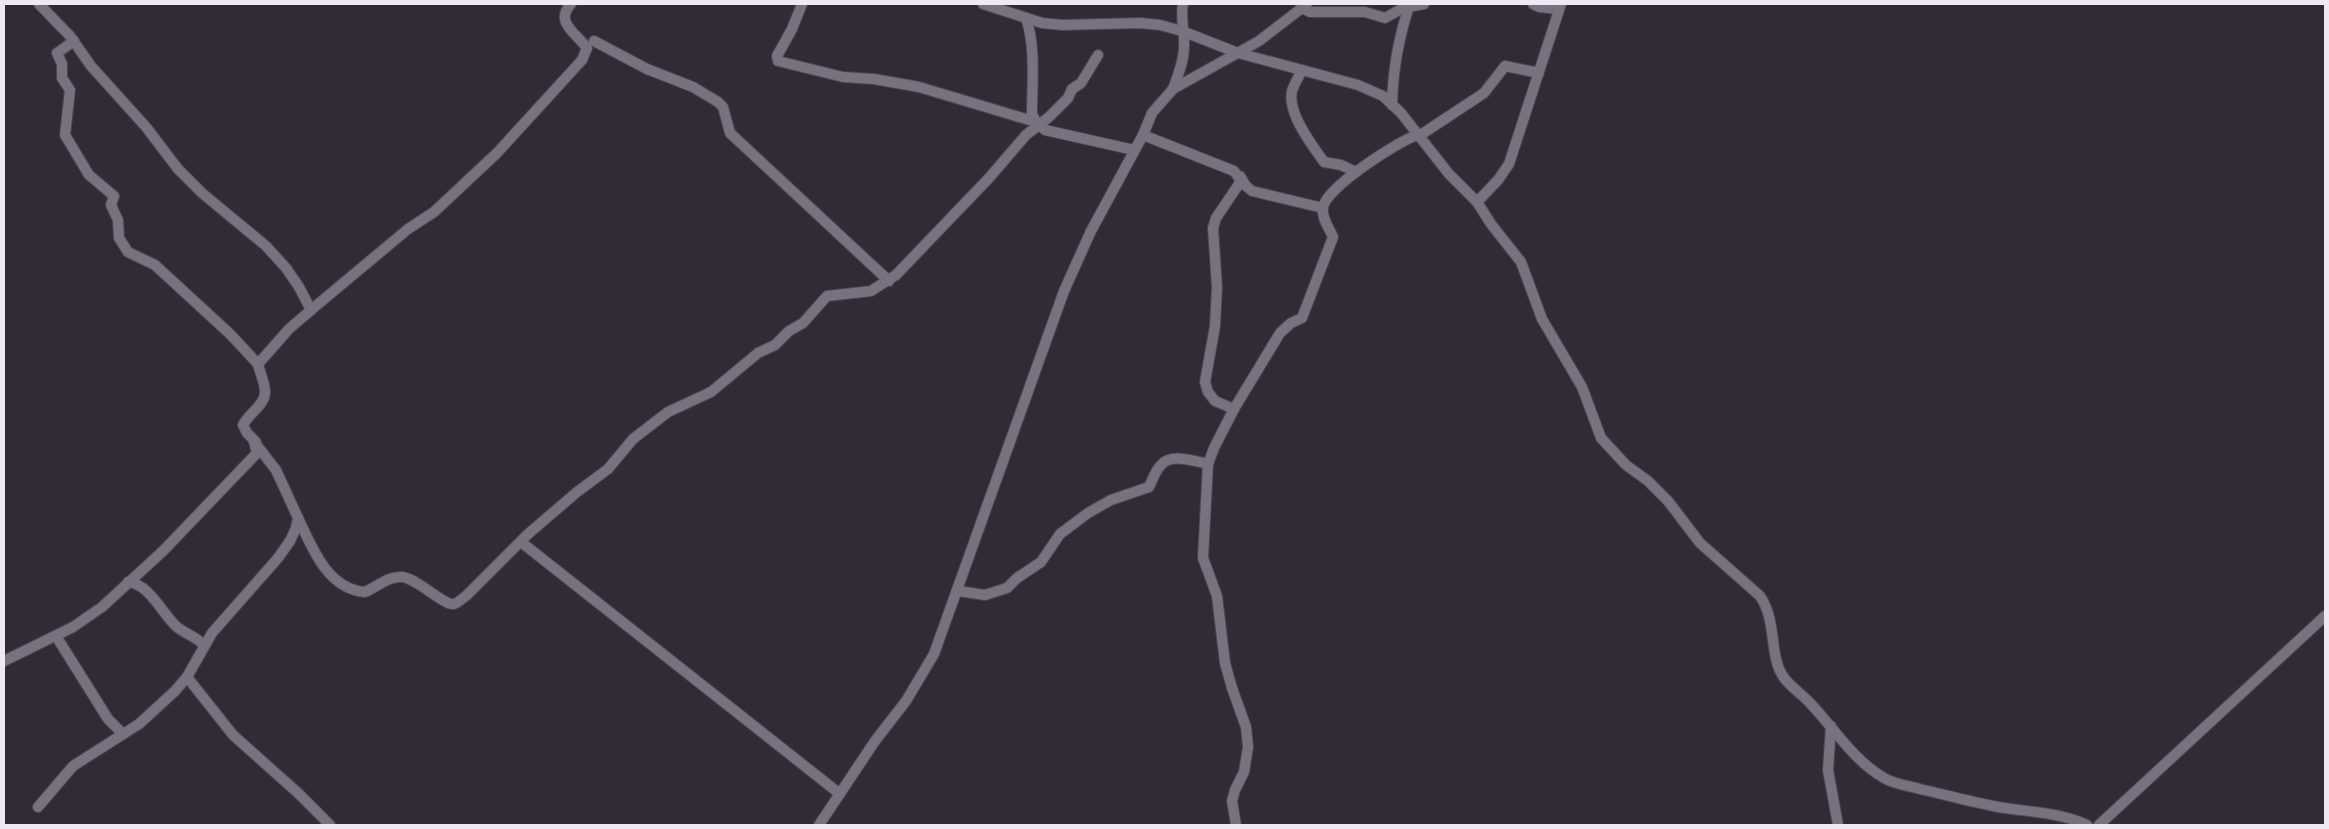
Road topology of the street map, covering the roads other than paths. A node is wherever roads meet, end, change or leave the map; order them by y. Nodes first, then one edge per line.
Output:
1 (39, 4) edge
2 (570, 4) edge
3 (802, 4) edge
4 (983, 4) edge
5 (1184, 4) edge
6 (1424, 4) edge
7 (1533, 4) edge
8 (1410, 5) edge
9 (1305, 6) edge
10 (1560, 7) edge
11 (1026, 18) junction
12 (1182, 31) junction
13 (74, 41) junction
14 (594, 41) dead end
15 (1238, 52) junction
16 (1098, 55) dead end
17 (1302, 70) junction
18 (1539, 73) junction
19 (1173, 89) junction
20 (1392, 104) junction
21 (1038, 124) junction
22 (1143, 134) junction
23 (1418, 135) junction
24 (1134, 150) junction
25 (1356, 172) junction
26 (1237, 174) junction
27 (1477, 202) junction
28 (1323, 208) junction
29 (890, 281) junction
30 (311, 310) junction
31 (258, 364) junction
32 (1234, 409) junction
33 (254, 442) junction
34 (1208, 464) junction
35 (298, 518) junction
36 (521, 542) junction
37 (128, 582) junction
38 (958, 591) junction
39 (2325, 616) edge
40 (56, 636) junction
41 (204, 645) junction
42 (4, 661) edge
43 (187, 677) junction
44 (1831, 726) junction
45 (123, 734) junction
46 (840, 794) junction
47 (38, 807) dead end
48 (330, 825) edge
49 (819, 825) edge
50 (1236, 825) edge
51 (1838, 825) edge
52 (2087, 825) edge
53 (2099, 825) edge

1 - 13 street
2 - 30 street
3 - 21 street
4 - 11 street
5 - 12 street
6 - 8 street
7 - 10 street
8 - 9 street
8 - 20 street
9 - 15 street
10 - 18 street
11 - 12 street
11 - 21 street
12 - 15 street
12 - 19 street
13 - 30 street
13 - 31 street
14 - 29 street
15 - 17 street
15 - 19 street
16 - 21 street
17 - 20 street
17 - 25 street
18 - 23 street
18 - 27 street
19 - 22 street
20 - 23 street
21 - 24 street
21 - 29 street
22 - 24 street
22 - 26 street
23 - 25 street
23 - 27 street
24 - 38 street
25 - 28 street
26 - 28 street
26 - 32 street
27 - 44 street
28 - 32 street
29 - 36 street
30 - 31 street
31 - 33 street
32 - 34 street
33 - 35 street
33 - 37 street
34 - 38 street
34 - 50 street
35 - 36 street
35 - 41 street
36 - 46 street
37 - 40 street
37 - 41 street
38 - 46 street
39 - 53 street
40 - 42 street
40 - 45 street
41 - 43 street
43 - 45 street
43 - 48 street
44 - 51 street
44 - 52 street
45 - 47 street
46 - 49 street

